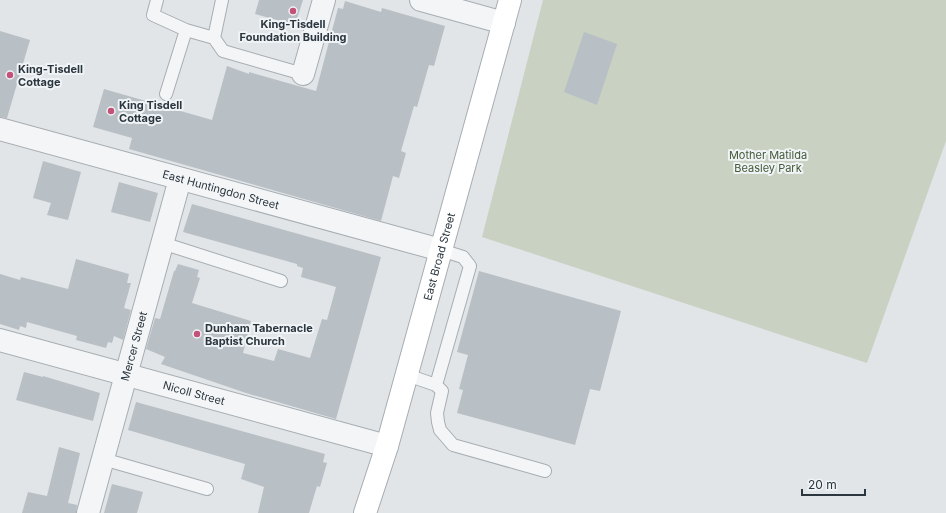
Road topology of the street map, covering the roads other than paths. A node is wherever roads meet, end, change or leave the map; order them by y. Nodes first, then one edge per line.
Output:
1 (157, 0) edge
2 (222, 0) edge
3 (324, 0) edge
4 (421, 0) edge
5 (510, 0) edge
6 (504, 23) junction
7 (186, 30) junction
8 (214, 38) junction
9 (303, 74) joint
10 (166, 94) dead end
11 (0, 129) edge
12 (180, 179) junction
13 (162, 243) junction
14 (441, 250) junction
15 (281, 281) dead end
16 (0, 340) edge
17 (126, 374) junction
18 (407, 374) junction
19 (436, 385) junction
20 (387, 446) junction
21 (103, 459) junction
22 (545, 471) dead end
23 (207, 488) dead end
24 (88, 513) edge
25 (365, 513) edge

1 - 7 lane
2 - 8 lane
3 - 9 street
4 - 6 street
5 - 6 main road, East Broad Street
6 - 14 main road, East Broad Street
7 - 8 lane
7 - 10 lane
8 - 9 lane
11 - 12 street, East Huntingdon Street
12 - 13 street, Mercer Street
12 - 14 street, East Huntingdon Street
13 - 15 lane
13 - 17 street, Mercer Street
14 - 18 main road, East Broad Street
14 - 19 lane
16 - 17 street, Nicoll Street
17 - 20 street, Nicoll Street
17 - 21 street, Mercer Street
18 - 19 lane
18 - 20 main road, East Broad Street
19 - 22 lane
20 - 25 main road, East Broad Street
21 - 23 lane
21 - 24 street, Mercer Street

